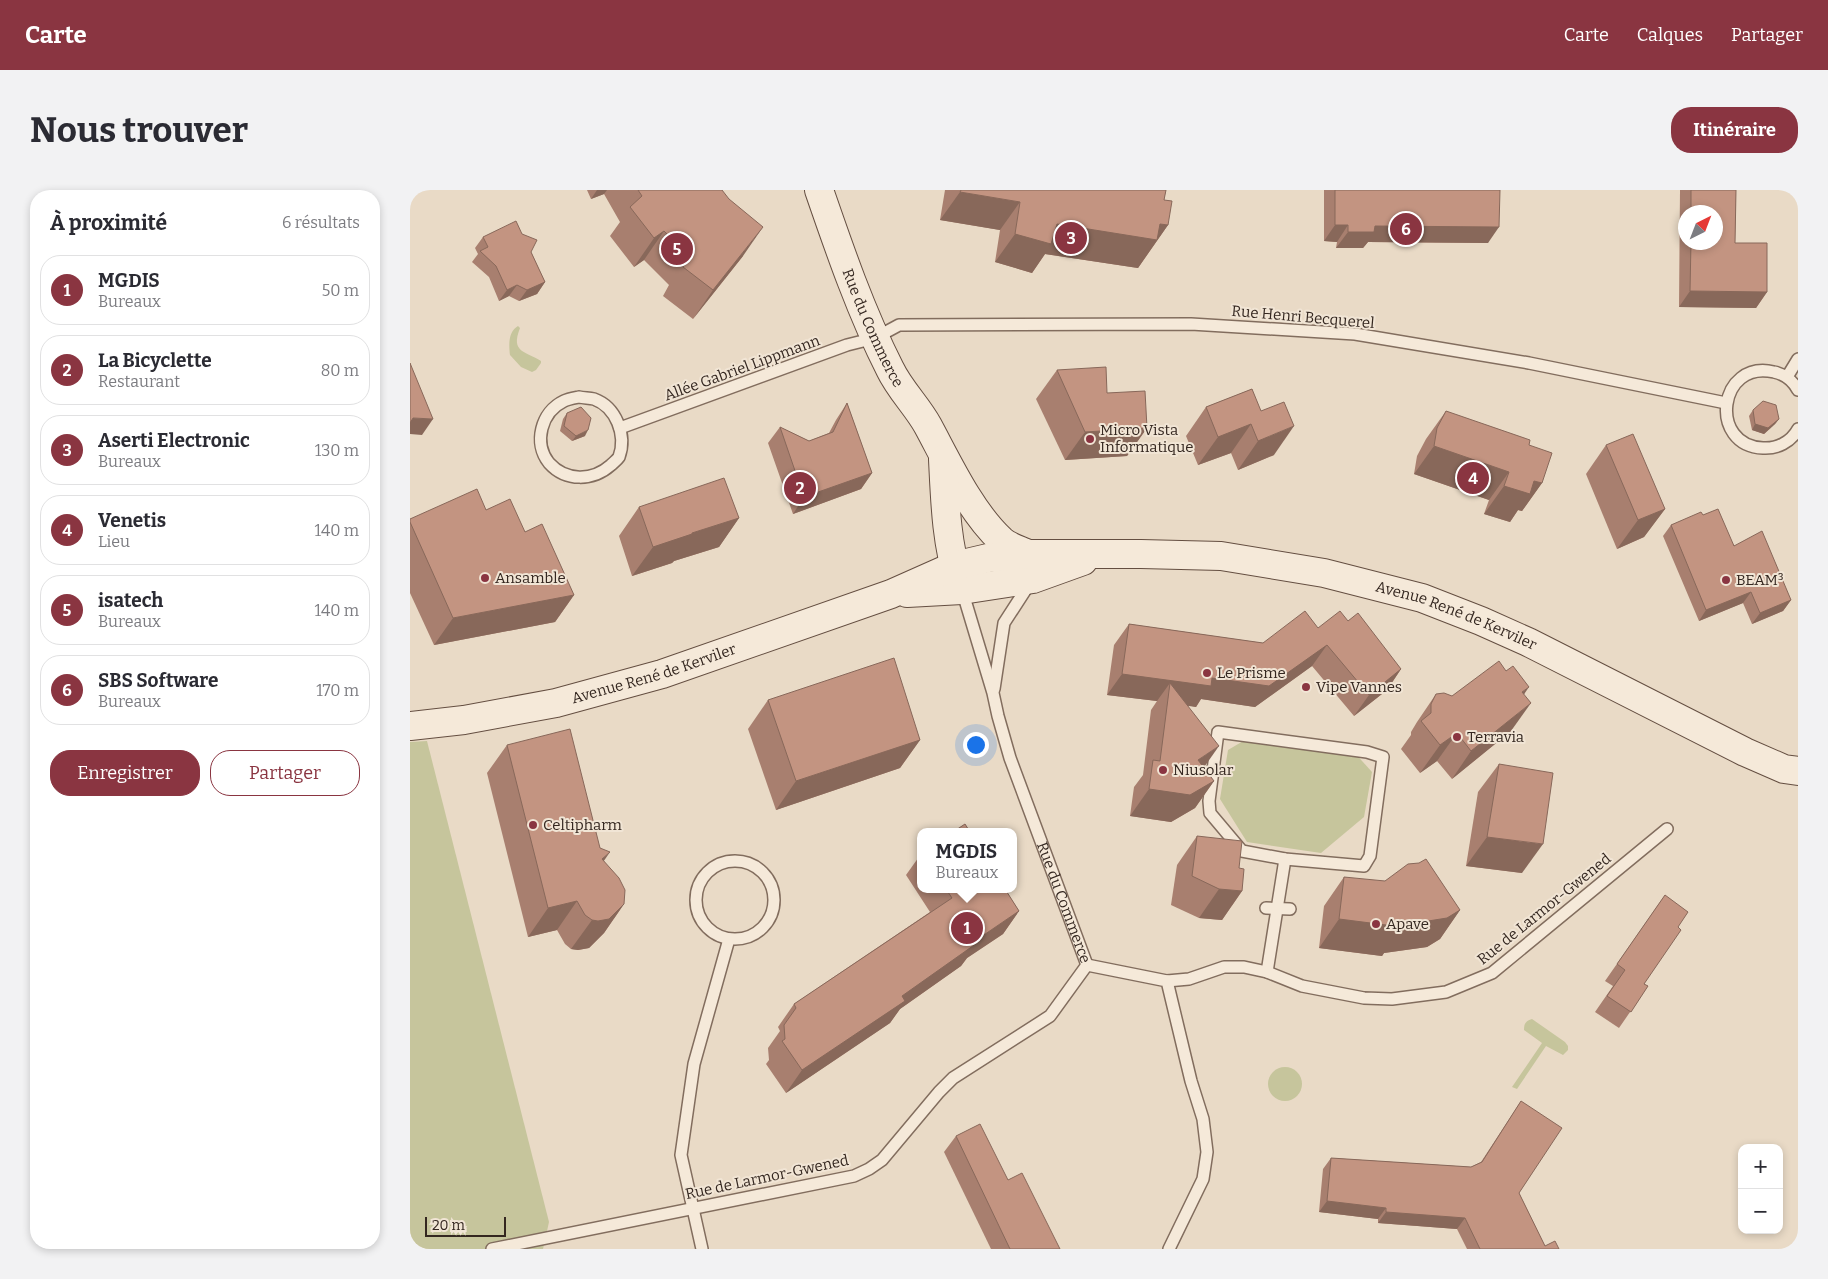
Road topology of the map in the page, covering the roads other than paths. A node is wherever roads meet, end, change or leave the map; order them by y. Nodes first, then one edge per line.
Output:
1 (819, 190) edge
2 (875, 338) junction
3 (1798, 359) edge
4 (1787, 377) junction
5 (1798, 390) edge
6 (1726, 403) junction
7 (620, 428) junction
8 (1798, 429) edge
9 (943, 457) junction
10 (1030, 567) junction
11 (958, 578) junction
12 (994, 693) junction
13 (410, 726) edge
14 (1793, 774) edge
15 (1667, 829) dead end
16 (1285, 859) junction
17 (1271, 908) junction
18 (1290, 909) dead end
19 (729, 939) junction
20 (1087, 966) junction
21 (1267, 972) junction
22 (1167, 981) junction
23 (692, 1208) junction
24 (492, 1249) edge
25 (702, 1249) edge
26 (1169, 1249) edge

1 - 2 main road, Rue du Commerce
2 - 6 lane, Rue Henri Becquerel
2 - 7 lane, Allée Gabriel Lippmann
2 - 9 main road, Rue du Commerce
3 - 4 lane
4 - 5 lane
4 - 6 lane
6 - 8 lane
7 - 7 lane
9 - 10 main road, Rue du Commerce
9 - 11 main road, Rue du Commerce
10 - 11 main road, Avenue René de Kerviler
10 - 12 lane, Rue du Commerce
10 - 14 main road, Avenue René de Kerviler
11 - 12 lane, Rue du Commerce
11 - 13 main road, Avenue René de Kerviler
12 - 20 lane, Rue du Commerce
15 - 21 lane, Rue de Larmor-Gwened
16 - 16 lane
16 - 17 lane
17 - 18 lane
17 - 21 lane
19 - 19 lane
19 - 23 lane
20 - 22 lane, Rue du Commerce
20 - 23 lane, Rue de Larmor-Gwened
21 - 22 lane, Rue de Larmor-Gwened
22 - 26 lane
23 - 24 lane, Rue de Larmor-Gwened
23 - 25 lane

